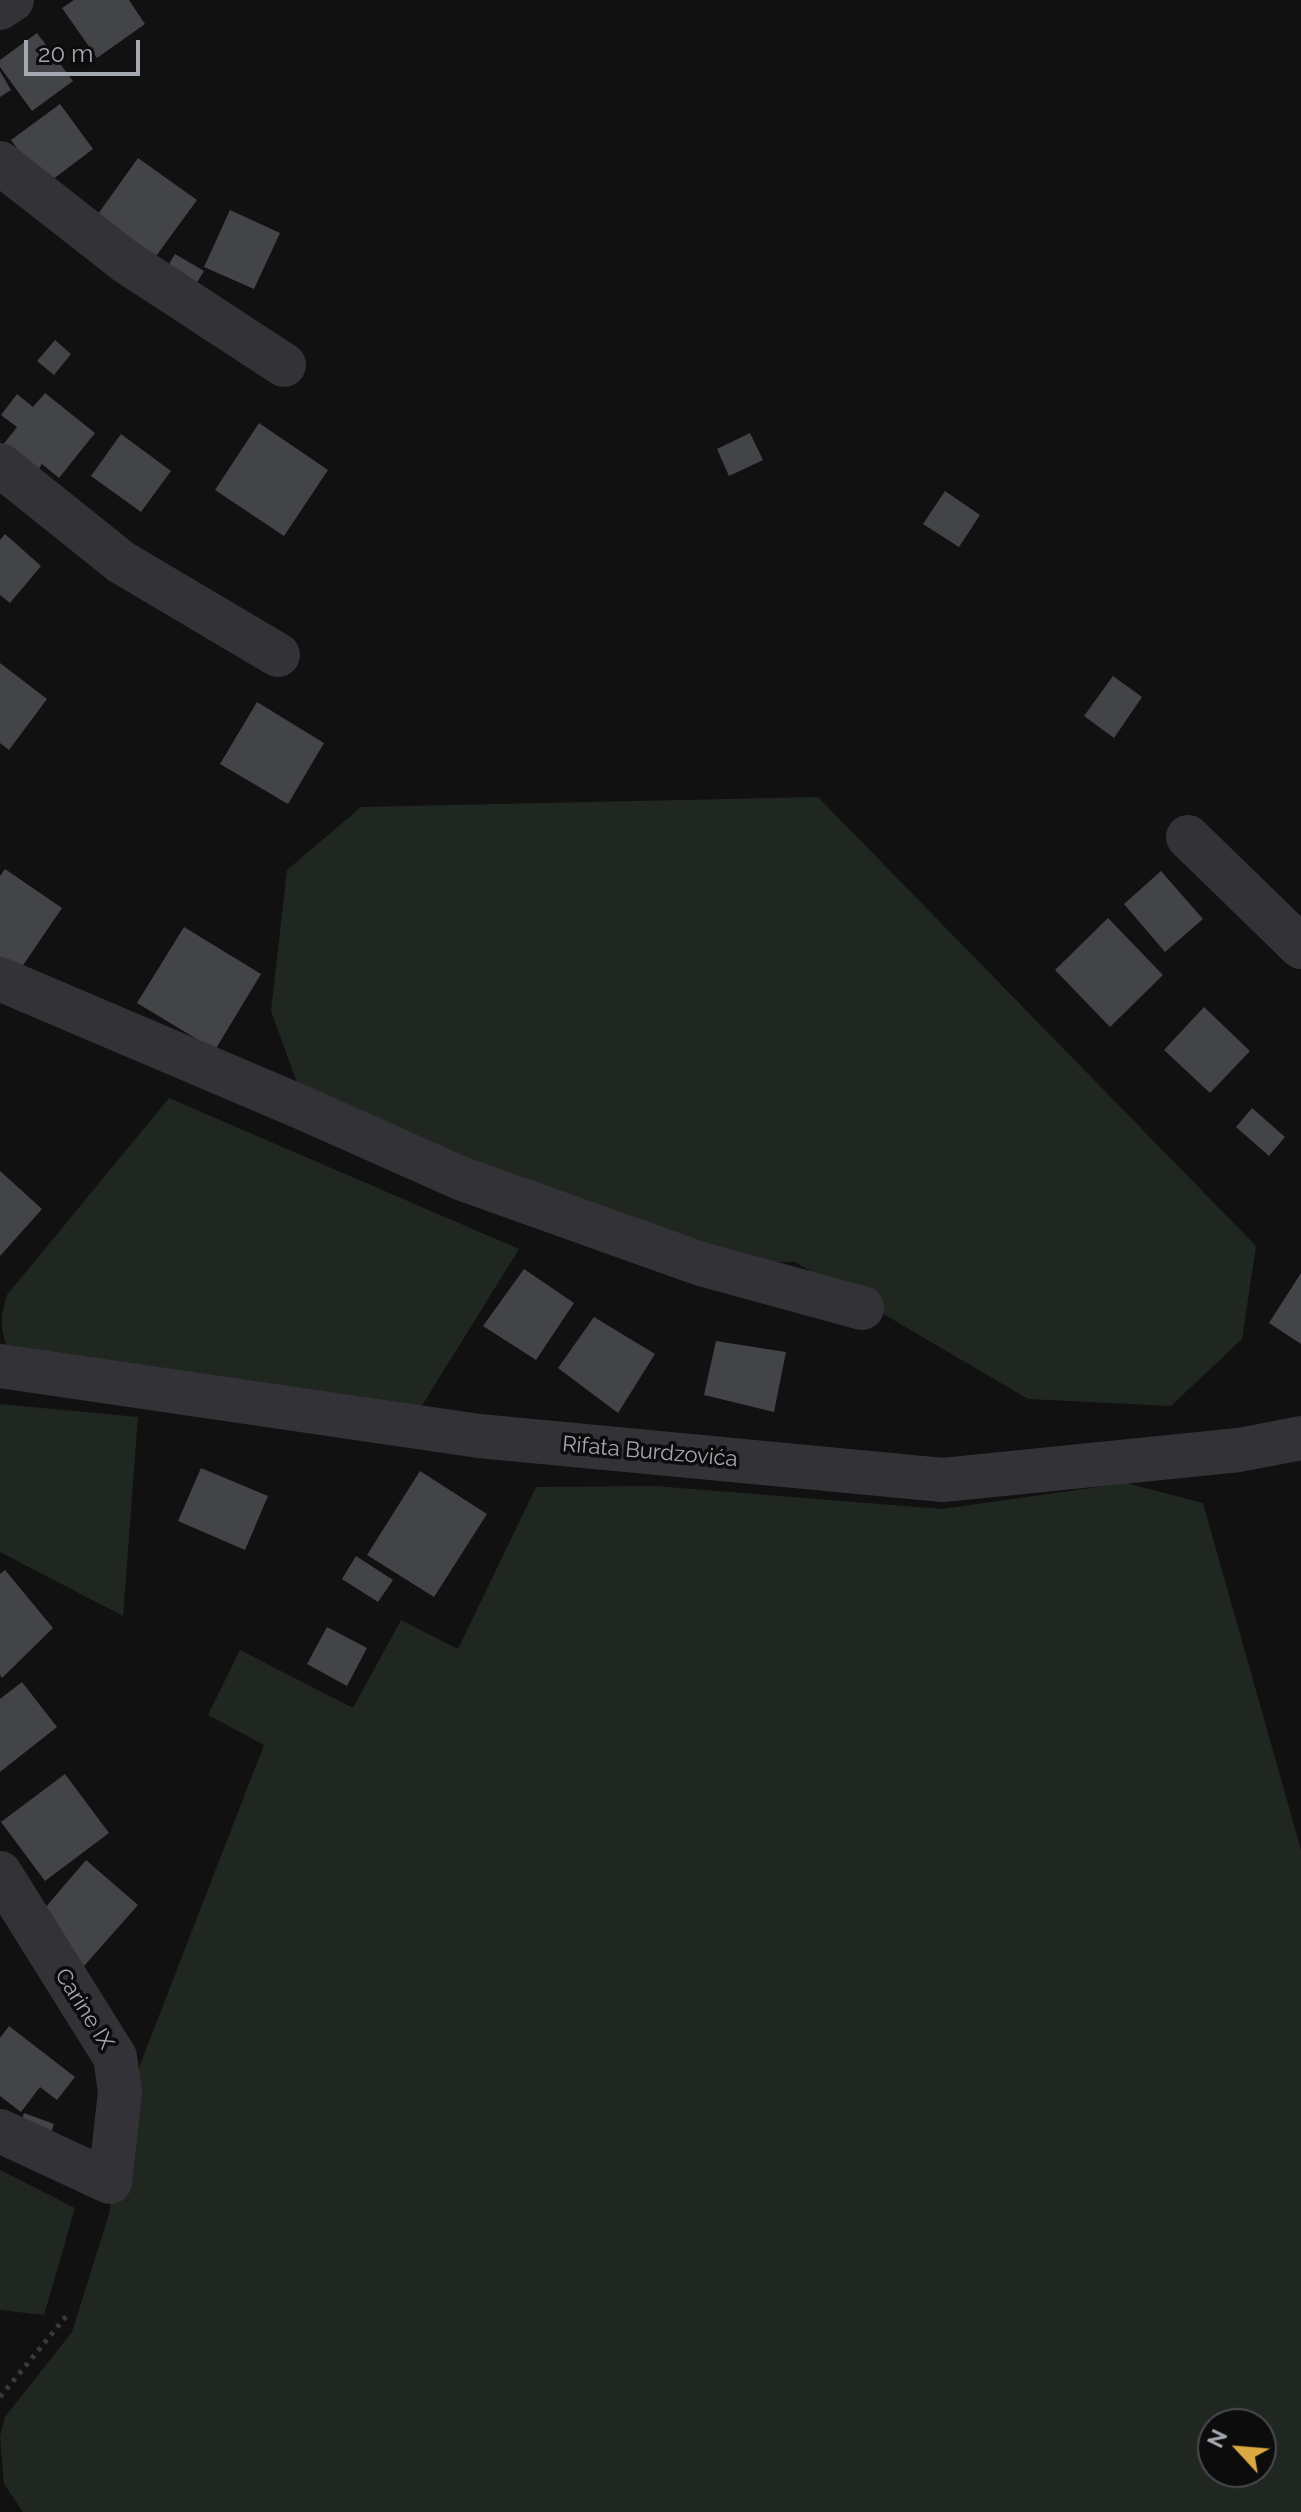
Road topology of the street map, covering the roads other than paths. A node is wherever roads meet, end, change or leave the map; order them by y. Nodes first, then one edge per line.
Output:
1 (12, 0) edge
2 (0, 8) edge
3 (0, 163) edge
4 (284, 365) dead end
5 (0, 465) edge
6 (278, 655) dead end
7 (1188, 837) dead end
8 (1301, 947) edge
9 (0, 979) edge
10 (862, 1308) dead end
11 (0, 1366) edge
12 (1301, 1438) edge
13 (1239, 1450) junction
14 (1301, 1472) edge
15 (0, 1873) edge
16 (0, 2131) edge

1 - 2 street
3 - 4 street
5 - 6 street
7 - 8 street
9 - 10 street
11 - 13 street, Rifata Burdzovića
12 - 13 street, Rifata Burdzovića
13 - 14 street
15 - 16 street, Carine IX

